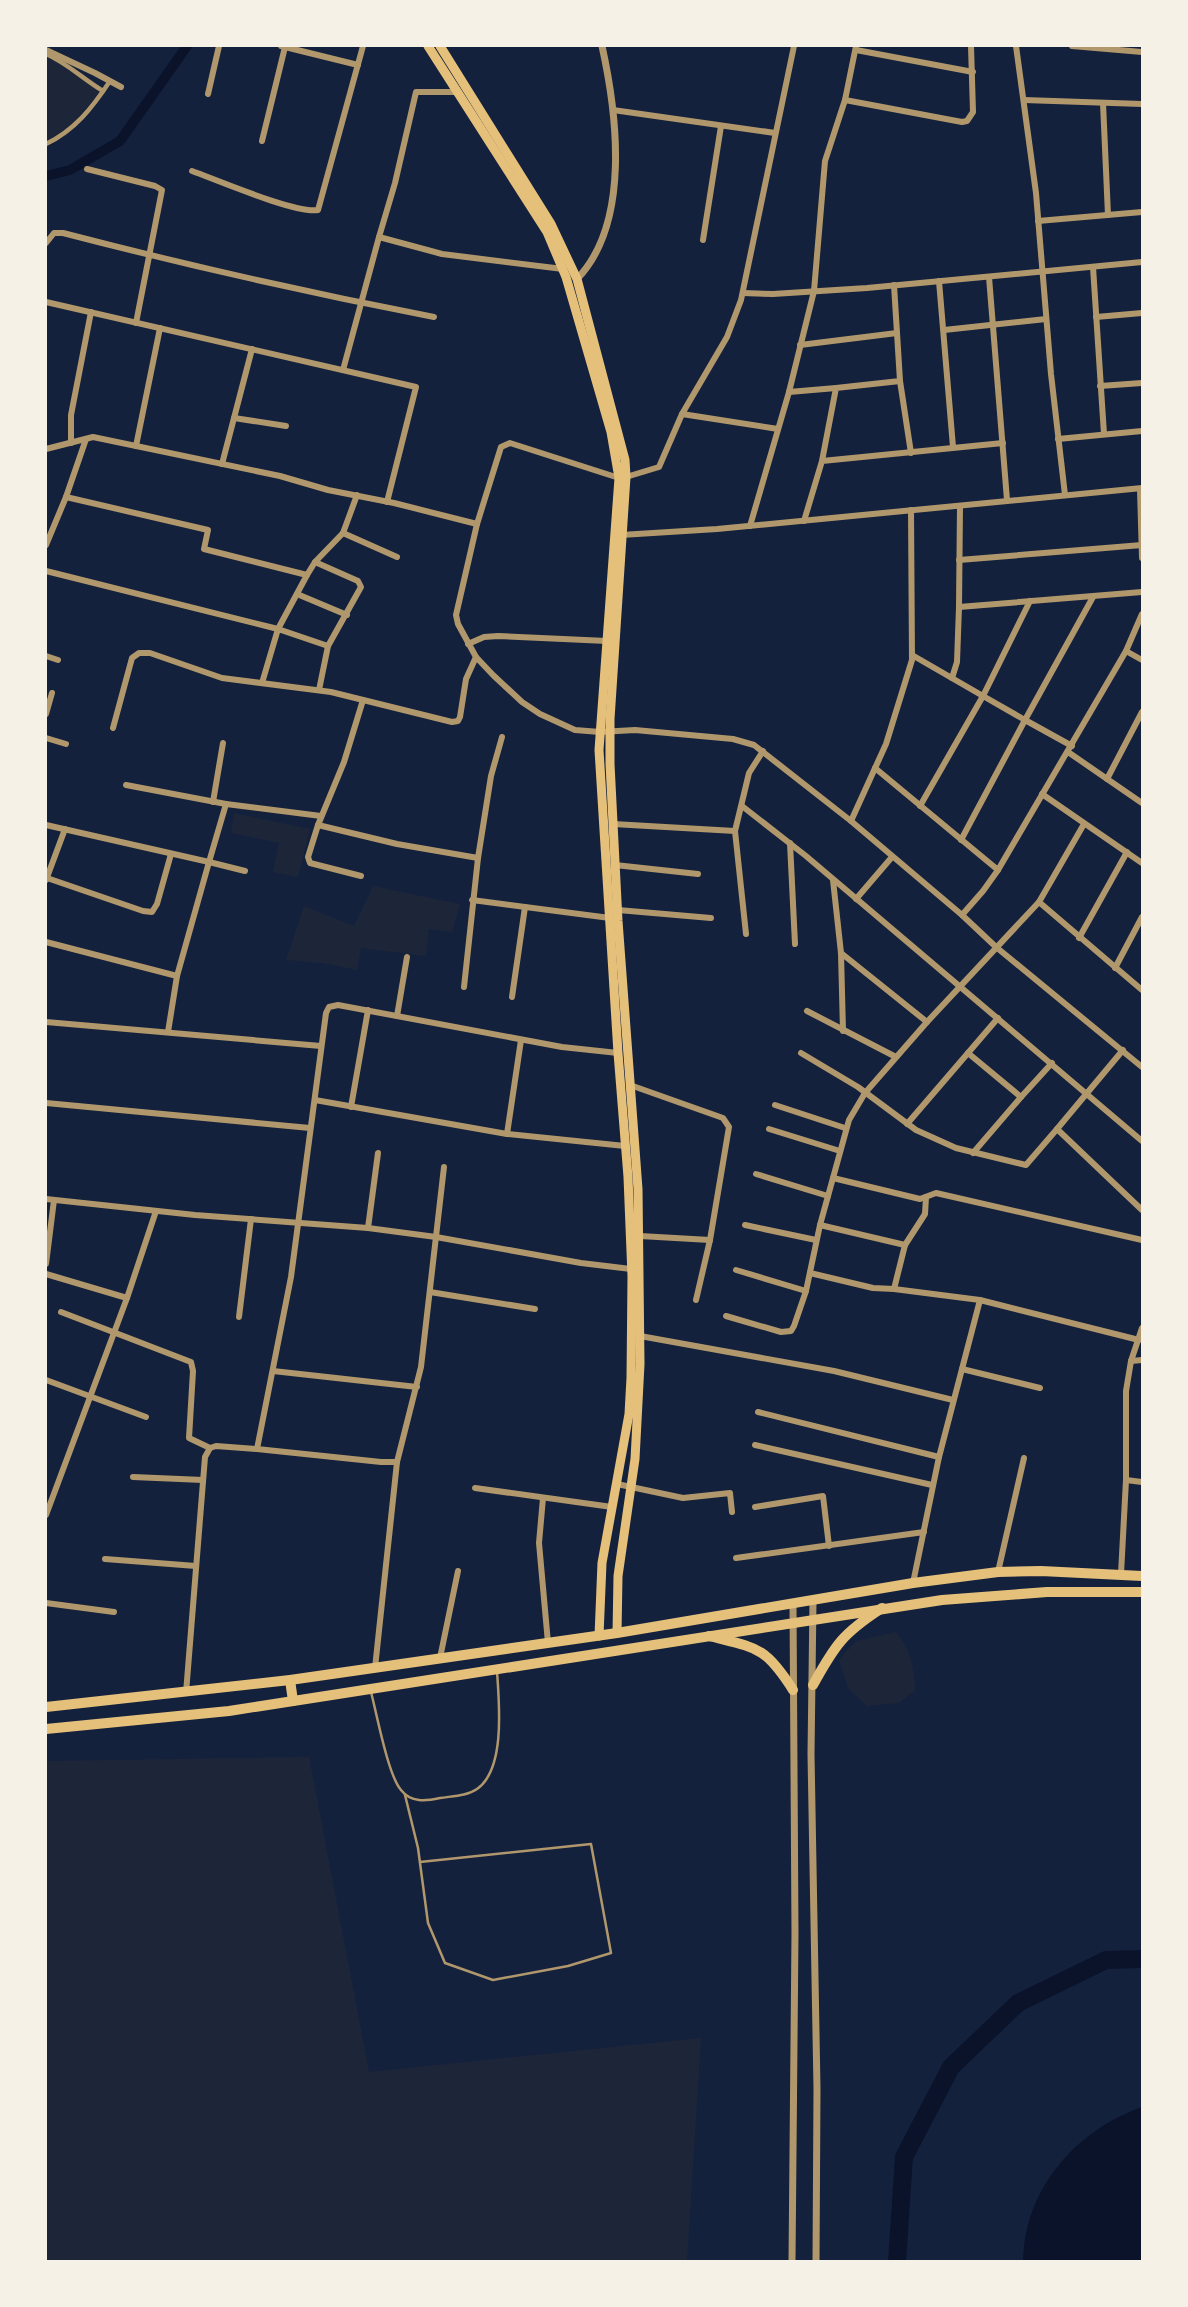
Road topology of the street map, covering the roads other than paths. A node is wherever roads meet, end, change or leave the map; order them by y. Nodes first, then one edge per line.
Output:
1 (219, 46) edge
2 (283, 46) edge
3 (363, 46) edge
4 (428, 46) edge
5 (440, 46) edge
6 (602, 46) edge
7 (794, 46) edge
8 (971, 46) edge
9 (1016, 46) edge
10 (1072, 46) edge
11 (299, 47) edge
12 (856, 48) edge
13 (46, 52) edge
14 (1143, 52) edge
15 (358, 65) junction
16 (973, 72) junction
17 (110, 81) junction
18 (121, 87) dead end
19 (103, 91) junction
20 (458, 92) junction
21 (208, 94) dead end
22 (845, 100) junction
23 (1024, 100) junction
24 (1103, 103) junction
25 (1143, 104) edge
26 (613, 110) junction
27 (721, 125) junction
28 (775, 133) junction
29 (262, 141) dead end
30 (46, 145) edge
31 (87, 169) dead end
32 (192, 171) dead end
33 (1143, 212) edge
34 (1108, 215) junction
35 (1038, 221) junction
36 (379, 237) junction
37 (703, 240) dead end
38 (46, 243) edge
39 (150, 256) junction
40 (1143, 262) edge
41 (1093, 267) junction
42 (563, 270) junction
43 (1042, 273) junction
44 (989, 277) junction
45 (577, 279) junction
46 (939, 281) junction
47 (894, 285) junction
48 (814, 291) junction
49 (743, 293) junction
50 (46, 302) edge
51 (359, 303) junction
52 (90, 312) junction
53 (1143, 313) edge
54 (434, 317) dead end
55 (1096, 317) junction
56 (1046, 319) junction
57 (136, 323) junction
58 (993, 324) junction
59 (160, 328) junction
60 (944, 330) junction
61 (897, 333) junction
62 (800, 345) junction
63 (252, 349) junction
64 (342, 370) junction
65 (900, 381) junction
66 (1143, 383) edge
67 (1100, 386) junction
68 (836, 388) junction
69 (789, 392) junction
70 (682, 414) junction
71 (234, 418) junction
72 (286, 426) dead end
73 (778, 429) junction
74 (1143, 431) edge
75 (1104, 435) junction
76 (86, 439) junction
77 (1058, 439) junction
78 (71, 443) junction
79 (1003, 443) junction
80 (136, 446) junction
81 (953, 447) junction
82 (46, 449) edge
83 (911, 453) junction
84 (822, 461) junction
85 (222, 464) junction
86 (623, 477) junction
87 (1141, 488) edge
88 (356, 495) junction
89 (1065, 495) junction
90 (66, 497) junction
91 (1007, 500) junction
92 (387, 502) junction
93 (960, 506) junction
94 (911, 510) junction
95 (804, 521) junction
96 (477, 524) junction
97 (750, 526) junction
98 (343, 533) junction
99 (620, 535) junction
100 (46, 545) edge
101 (1142, 545) edge
102 (397, 557) dead end
103 (1143, 558) edge
104 (959, 560) junction
105 (315, 562) junction
106 (46, 571) edge
107 (307, 575) junction
108 (1143, 592) edge
109 (297, 594) junction
110 (1093, 597) junction
111 (1030, 601) junction
112 (959, 607) junction
113 (1143, 614) edge
114 (347, 615) junction
115 (278, 629) junction
116 (607, 641) junction
117 (468, 644) junction
118 (328, 646) junction
119 (1126, 651) junction
120 (912, 655) junction
121 (46, 656) edge
122 (476, 657) junction
123 (58, 660) dead end
124 (1143, 660) edge
125 (952, 678) junction
126 (262, 683) junction
127 (319, 690) junction
128 (52, 693) dead end
129 (983, 696) junction
130 (363, 700) junction
131 (1143, 712) edge
132 (46, 714) edge
133 (1025, 720) junction
134 (1140, 721) edge
135 (113, 728) dead end
136 (605, 732) junction
137 (502, 737) dead end
138 (46, 738) edge
139 (223, 743) dead end
140 (66, 744) dead end
141 (1070, 749) junction
142 (763, 751) junction
143 (875, 768) junction
144 (1107, 779) junction
145 (126, 785) dead end
146 (1042, 794) junction
147 (213, 802) junction
148 (1143, 803) edge
149 (226, 804) junction
150 (742, 806) junction
151 (920, 806) junction
152 (321, 816) junction
153 (850, 821) junction
154 (613, 824) junction
155 (1084, 824) junction
156 (46, 825) edge
157 (318, 825) junction
158 (65, 829) junction
159 (735, 831) junction
160 (961, 840) junction
161 (790, 843) junction
162 (1127, 852) junction
163 (171, 854) junction
164 (892, 857) junction
165 (478, 859) junction
166 (209, 862) junction
167 (1143, 863) edge
168 (615, 865) junction
169 (998, 870) junction
170 (246, 871) dead end
171 (698, 874) dead end
172 (361, 876) dead end
173 (46, 880) edge
174 (833, 880) junction
175 (856, 899) junction
176 (472, 900) junction
177 (1039, 902) junction
178 (525, 907) junction
179 (618, 910) junction
180 (962, 915) junction
181 (1143, 917) edge
182 (610, 918) junction
183 (711, 918) dead end
184 (746, 933) dead end
185 (1079, 938) junction
186 (46, 942) edge
187 (795, 944) dead end
188 (996, 947) junction
189 (841, 953) junction
190 (407, 957) dead end
191 (1115, 968) junction
192 (177, 976) junction
193 (960, 986) junction
194 (464, 987) dead end
195 (1143, 990) edge
196 (512, 997) dead end
197 (368, 1010) junction
198 (807, 1011) dead end
199 (397, 1016) junction
200 (998, 1018) junction
201 (46, 1022) edge
202 (927, 1022) junction
203 (843, 1031) junction
204 (168, 1032) junction
205 (521, 1040) junction
206 (321, 1046) junction
207 (1123, 1050) junction
208 (618, 1053) junction
209 (801, 1053) dead end
210 (968, 1053) junction
211 (897, 1057) junction
212 (1052, 1063) junction
213 (1143, 1067) edge
214 (630, 1085) junction
215 (865, 1093) junction
216 (1086, 1094) junction
217 (1021, 1097) junction
218 (315, 1100) junction
219 (46, 1103) edge
220 (775, 1105) dead end
221 (351, 1107) junction
222 (907, 1124) junction
223 (310, 1128) junction
224 (845, 1128) junction
225 (769, 1129) dead end
226 (1057, 1129) junction
227 (507, 1134) junction
228 (1143, 1141) edge
229 (625, 1146) junction
230 (840, 1151) junction
231 (378, 1153) dead end
232 (973, 1153) junction
233 (443, 1167) dead end
234 (756, 1174) dead end
235 (833, 1178) junction
236 (828, 1196) junction
237 (926, 1197) junction
238 (46, 1199) edge
239 (54, 1200) junction
240 (1143, 1210) edge
241 (156, 1211) junction
242 (251, 1219) junction
243 (297, 1223) junction
244 (745, 1225) dead end
245 (820, 1225) junction
246 (368, 1228) junction
247 (640, 1236) junction
248 (436, 1237) junction
249 (710, 1240) junction
250 (816, 1240) junction
251 (1143, 1240) edge
252 (905, 1245) junction
253 (46, 1264) edge
254 (631, 1269) junction
255 (736, 1270) dead end
256 (810, 1273) junction
257 (46, 1274) edge
258 (894, 1289) junction
259 (806, 1291) junction
260 (430, 1292) junction
261 (127, 1298) junction
262 (696, 1300) dead end
263 (979, 1300) junction
264 (535, 1309) dead end
265 (61, 1312) dead end
266 (726, 1316) dead end
267 (239, 1317) dead end
268 (1143, 1328) edge
269 (114, 1332) junction
270 (640, 1336) junction
271 (1139, 1340) junction
272 (1143, 1360) edge
273 (1131, 1361) junction
274 (962, 1368) junction
275 (273, 1371) junction
276 (46, 1380) edge
277 (417, 1387) junction
278 (1040, 1388) dead end
279 (89, 1396) junction
280 (953, 1400) junction
281 (758, 1412) dead end
282 (146, 1417) dead end
283 (755, 1444) dead end
284 (210, 1448) junction
285 (257, 1449) junction
286 (939, 1457) junction
287 (1024, 1458) dead end
288 (397, 1462) junction
289 (133, 1477) dead end
290 (202, 1480) junction
291 (1126, 1480) junction
292 (1143, 1482) edge
293 (617, 1484) junction
294 (932, 1485) junction
295 (632, 1487) junction
296 (475, 1488) dead end
297 (543, 1498) junction
298 (612, 1507) junction
299 (755, 1507) dead end
300 (732, 1512) dead end
301 (46, 1515) edge
302 (924, 1532) junction
303 (829, 1546) junction
304 (736, 1558) dead end
305 (105, 1559) dead end
306 (196, 1566) junction
307 (458, 1571) dead end
308 (998, 1572) junction
309 (1121, 1574) junction
310 (1143, 1576) edge
311 (912, 1583) junction
312 (1143, 1592) edge
313 (813, 1601) junction
314 (46, 1603) edge
315 (793, 1604) junction
316 (882, 1608) junction
317 (114, 1612) dead end
318 (813, 1619) junction
319 (793, 1622) junction
320 (617, 1633) junction
321 (599, 1636) junction
322 (709, 1636) junction
323 (548, 1643) junction
324 (440, 1658) junction
325 (375, 1668) junction
326 (497, 1669) junction
327 (290, 1680) junction
328 (813, 1685) junction
329 (370, 1689) junction
330 (793, 1690) junction
331 (186, 1693) junction
332 (293, 1701) junction
333 (46, 1707) edge
334 (46, 1729) edge
335 (405, 1795) junction
336 (420, 1862) junction
337 (792, 2262) edge
338 (816, 2262) edge

1 - 21 street
2 - 11 street
2 - 29 street
3 - 15 street
4 - 20 main road
5 - 45 main road
6 - 26 street
7 - 28 street
8 - 16 street
9 - 23 street
10 - 14 street
11 - 15 street
12 - 16 street
12 - 22 street
13 - 17 street
13 - 19 street
15 - 32 street
16 - 22 street
17 - 18 street
17 - 19 street
19 - 30 street
20 - 36 street
20 - 42 main road
22 - 48 street
23 - 24 street
23 - 35 street
24 - 25 street
24 - 34 street
26 - 27 street
26 - 45 street
27 - 28 street
27 - 37 street
28 - 49 street
31 - 39 street
33 - 34 street
34 - 35 street
35 - 43 street
36 - 42 street
36 - 51 street
38 - 39 street
39 - 51 street
39 - 57 street
40 - 41 street
41 - 43 street
41 - 55 street
42 - 86 main road
43 - 44 street
43 - 56 street
44 - 46 street
44 - 58 street
45 - 86 main road
46 - 47 street
46 - 60 street
47 - 48 street
47 - 61 street
48 - 49 street
48 - 62 street
49 - 70 street
50 - 52 street
51 - 54 street
51 - 64 street
52 - 57 street
52 - 78 street
53 - 55 street
55 - 67 street
56 - 58 street
56 - 77 street
57 - 59 street
58 - 60 street
58 - 79 street
59 - 63 street
59 - 80 street
60 - 81 street
61 - 62 street
61 - 65 street
62 - 69 street
63 - 64 street
63 - 71 street
64 - 92 street
65 - 68 street
65 - 83 street
66 - 67 street
67 - 75 street
68 - 69 street
68 - 84 street
69 - 73 street
70 - 73 street
70 - 86 street
71 - 72 street
71 - 85 street
73 - 97 street
74 - 75 street
75 - 77 street
76 - 78 street
76 - 80 street
76 - 90 street
77 - 89 street
78 - 82 street
79 - 81 street
79 - 91 street
80 - 85 street
81 - 83 street
83 - 84 street
84 - 95 street
85 - 88 street
86 - 96 street
86 - 99 main road
87 - 89 street
87 - 101 street
88 - 92 street
88 - 98 street
89 - 91 street
90 - 100 street
90 - 107 street
91 - 93 street
92 - 96 street
93 - 94 street
93 - 104 street
94 - 95 street
94 - 120 street
95 - 97 street
96 - 117 street
97 - 99 street
98 - 102 street
98 - 105 street
99 - 116 main road
99 - 136 main road
101 - 103 street
101 - 104 street
104 - 112 street
105 - 107 street
105 - 114 street
106 - 115 street
107 - 109 street
108 - 110 street
109 - 114 street
109 - 115 street
110 - 111 street
110 - 133 street
111 - 112 street
111 - 129 street
112 - 125 street
113 - 119 street
114 - 118 street
115 - 118 street
115 - 126 street
116 - 117 street
116 - 136 main road
117 - 122 street
118 - 127 street
119 - 124 street
119 - 141 street
120 - 125 street
120 - 143 street
121 - 123 street
122 - 130 street
122 - 136 street
125 - 129 street
126 - 127 street
126 - 135 street
127 - 130 street
128 - 132 street
129 - 133 street
129 - 151 street
130 - 152 street
131 - 134 street
133 - 141 street
133 - 160 street
134 - 144 street
136 - 142 street
136 - 154 main road
136 - 182 main road
137 - 165 street
138 - 140 street
139 - 147 street
141 - 144 street
141 - 146 street
142 - 150 street
142 - 153 street
143 - 151 street
143 - 153 street
144 - 148 street
145 - 147 street
146 - 155 street
146 - 169 street
147 - 149 street
149 - 152 street
149 - 166 street
150 - 159 street
150 - 161 street
151 - 160 street
152 - 157 street
153 - 164 street
154 - 159 street
154 - 168 main road
155 - 162 street
155 - 177 street
156 - 158 street
157 - 165 street
157 - 172 street
158 - 163 street
158 - 173 street
159 - 184 street
160 - 169 street
161 - 174 street
161 - 187 street
162 - 167 street
162 - 185 street
163 - 166 street
163 - 173 street
164 - 175 street
164 - 180 street
165 - 176 street
166 - 170 street
166 - 192 street
168 - 171 street
168 - 179 main road
169 - 180 street
174 - 175 street
174 - 189 street
175 - 193 street
176 - 178 street
176 - 194 street
177 - 185 street
177 - 188 street
178 - 182 street
178 - 196 street
179 - 183 street
179 - 214 main road
180 - 188 street
181 - 191 street
182 - 208 main road
185 - 191 street
186 - 192 street
188 - 193 street
188 - 207 street
189 - 202 street
189 - 203 street
190 - 199 street
191 - 195 street
192 - 204 street
193 - 200 street
193 - 202 street
197 - 199 street
197 - 206 street
197 - 221 street
198 - 203 street
199 - 205 street
200 - 210 street
200 - 212 street
201 - 204 street
202 - 211 street
203 - 211 street
204 - 206 street
205 - 208 street
205 - 227 street
206 - 218 street
207 - 213 street
207 - 216 street
208 - 229 main road
209 - 215 street
210 - 217 street
210 - 222 street
211 - 215 street
212 - 216 street
212 - 217 street
214 - 247 main road
214 - 249 street
215 - 222 street
215 - 224 street
216 - 226 street
216 - 228 street
217 - 232 street
218 - 221 street
218 - 223 street
219 - 223 street
220 - 224 street
221 - 227 street
222 - 232 street
223 - 243 street
224 - 230 street
225 - 230 street
226 - 232 street
226 - 240 street
227 - 229 street
229 - 254 main road
230 - 235 street
231 - 246 street
233 - 248 street
234 - 236 street
235 - 236 street
235 - 237 street
236 - 245 street
237 - 251 street
237 - 252 street
238 - 239 street
239 - 241 street
239 - 253 street
241 - 242 street
241 - 261 street
242 - 243 street
242 - 267 street
243 - 246 street
243 - 275 street
244 - 250 street
245 - 250 street
245 - 252 street
246 - 248 street
247 - 249 street
247 - 270 main road
248 - 254 street
248 - 260 street
249 - 262 street
250 - 256 street
252 - 258 street
254 - 293 main road
255 - 259 street
256 - 258 street
256 - 259 street
257 - 261 street
258 - 263 street
259 - 266 street
260 - 264 street
260 - 277 street
261 - 269 street
263 - 271 street
263 - 274 street
265 - 269 street
268 - 271 street
269 - 279 street
269 - 284 street
270 - 280 street
270 - 295 main road
271 - 273 street
272 - 273 street
273 - 291 street
274 - 278 street
274 - 280 street
275 - 277 street
275 - 285 street
276 - 279 street
277 - 288 street
279 - 282 street
279 - 301 street
280 - 286 street
281 - 286 street
283 - 294 street
284 - 285 street
284 - 290 street
285 - 288 street
286 - 294 street
287 - 308 street
288 - 325 street
289 - 290 street
290 - 306 street
291 - 292 street
291 - 309 street
293 - 295 street
293 - 298 main road
294 - 302 street
295 - 300 street
295 - 320 main road
296 - 297 street
297 - 298 street
297 - 323 street
298 - 321 main road
299 - 303 street
302 - 303 street
302 - 311 street
303 - 304 street
305 - 306 street
306 - 331 street
307 - 324 street
308 - 309 main road
308 - 311 main road
309 - 310 main road
311 - 313 main road
312 - 316 main road
313 - 315 main road
313 - 318 street
314 - 317 street
315 - 319 street
315 - 320 main road
316 - 318 main road
316 - 328 main road
318 - 319 main road
318 - 328 street
319 - 322 main road
319 - 330 street
320 - 321 main road
321 - 323 main road
322 - 326 main road
322 - 330 main road
323 - 324 main road
324 - 325 main road
325 - 327 main road
326 - 329 main road
326 - 335 lane
327 - 331 main road
327 - 332 main road
328 - 338 street
329 - 332 main road
329 - 335 lane
330 - 337 street
331 - 333 main road
332 - 334 main road
335 - 336 lane
336 - 336 lane

